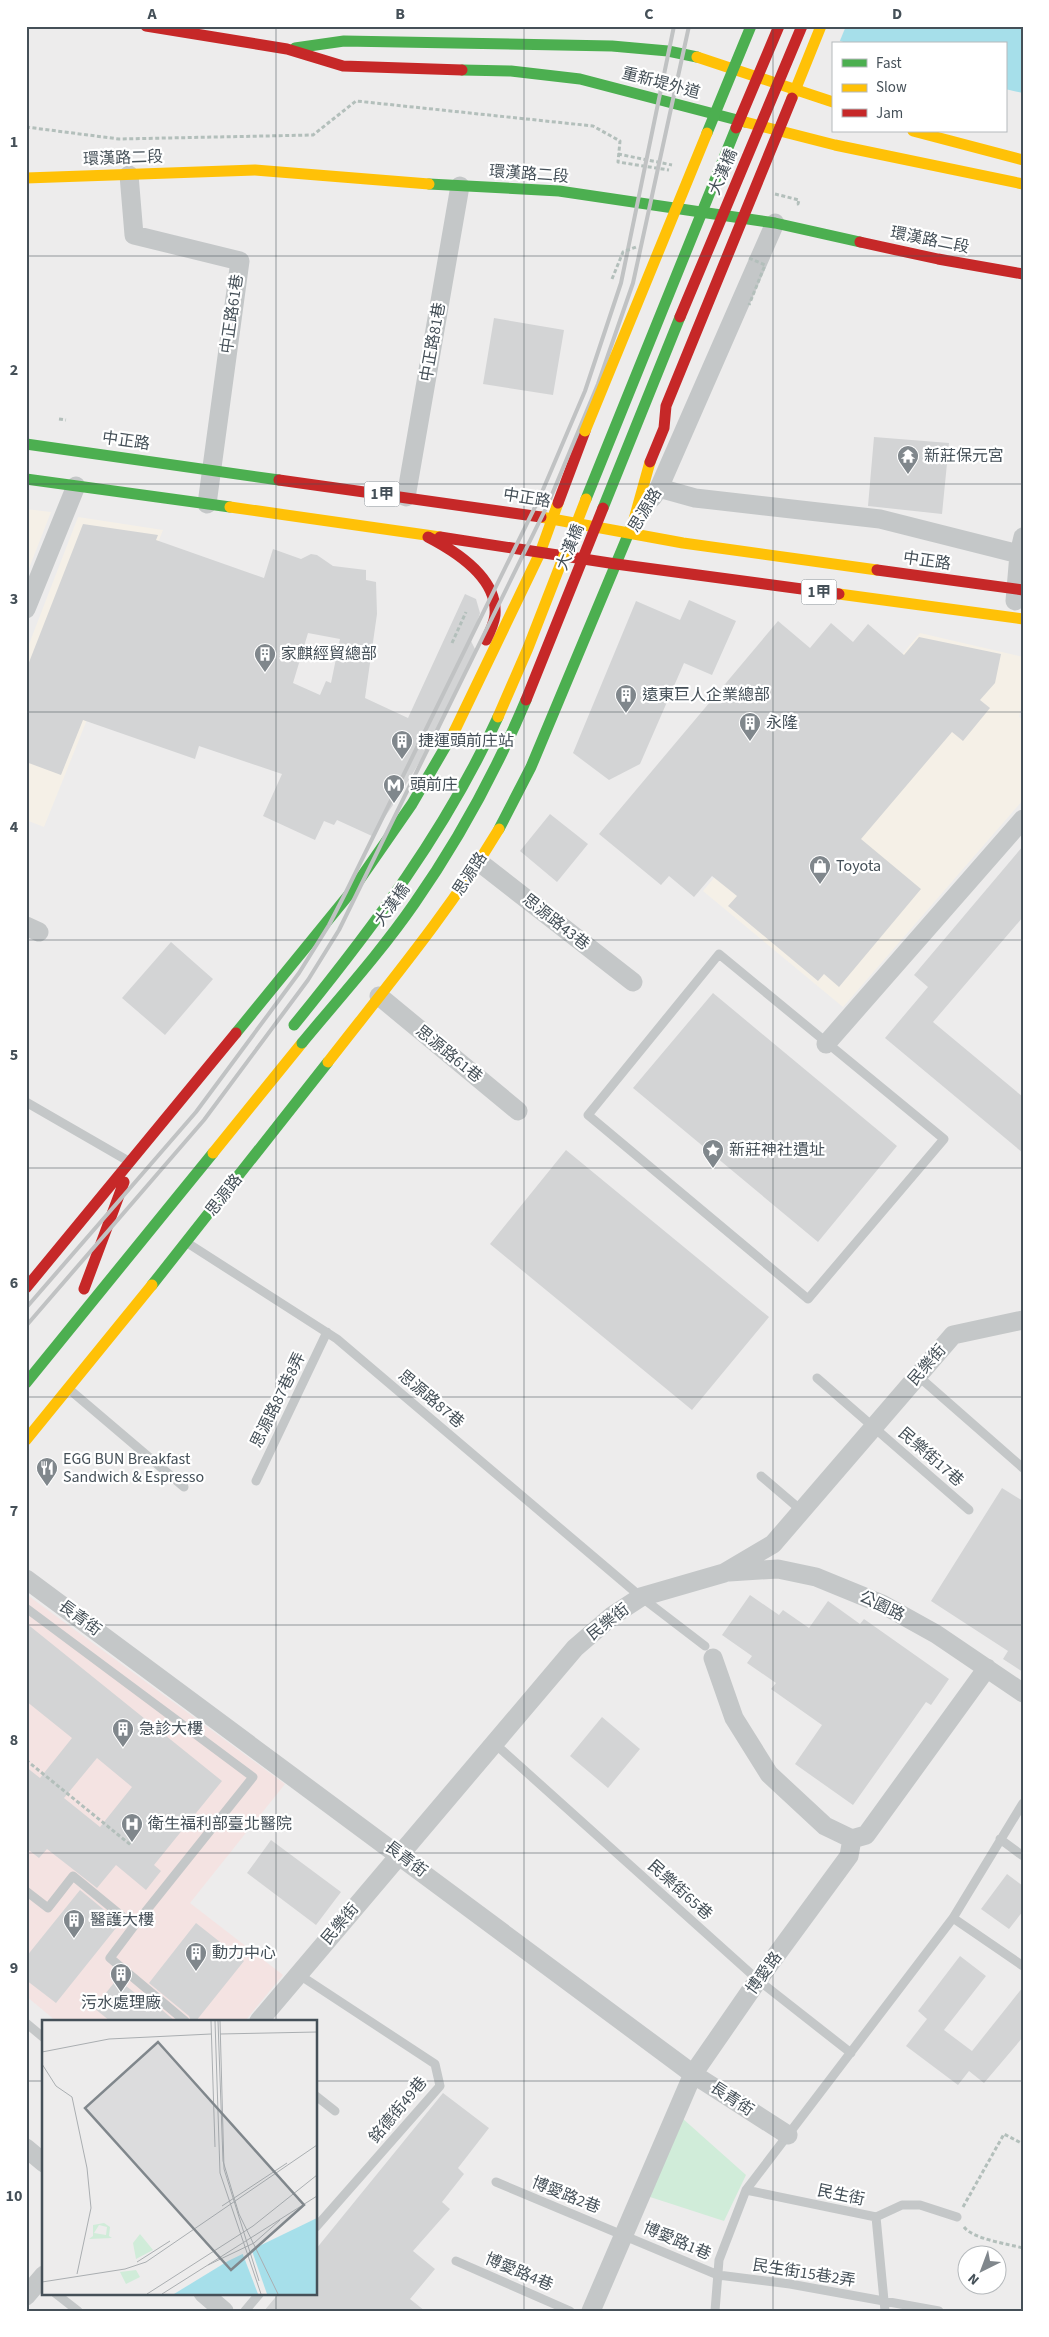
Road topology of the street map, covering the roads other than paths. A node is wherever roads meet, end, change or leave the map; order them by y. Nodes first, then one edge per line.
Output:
1 (146, 26) edge
2 (751, 26) edge
3 (779, 26) edge
4 (802, 26) edge
5 (821, 26) edge
6 (287, 50) junction
7 (832, 102) edge
8 (917, 132) edge
9 (1023, 160) edge
10 (130, 175) junction
11 (26, 178) edge
12 (1023, 184) edge
13 (460, 186) junction
14 (666, 207) junction
15 (775, 223) junction
16 (1023, 274) edge
17 (26, 444) edge
18 (210, 469) junction
19 (26, 479) edge
20 (76, 486) junction
21 (659, 488) junction
22 (406, 497) junction
23 (207, 504) junction
24 (554, 519) junction
25 (630, 533) junction
26 (423, 534) junction
27 (1021, 545) edge
28 (540, 553) junction
29 (616, 564) junction
30 (1019, 590) edge
31 (26, 609) edge
32 (1018, 618) edge
33 (492, 675) junction
34 (561, 698) junction
35 (461, 740) junction
36 (522, 763) junction
37 (434, 764) junction
38 (1023, 819) edge
39 (479, 862) junction
40 (633, 982) dead end
41 (379, 996) junction
42 (288, 1033) dead end
43 (302, 1043) joint
44 (826, 1044) junction
45 (26, 1102) edge
46 (518, 1111) dead end
47 (274, 1131) junction
48 (131, 1163) junction
49 (230, 1168) dead end
50 (186, 1206) dead end
51 (142, 1243) junction
52 (187, 1243) junction
53 (109, 1258) dead end
54 (26, 1288) edge
55 (1023, 1320) edge
56 (327, 1332) junction
57 (918, 1376) junction
58 (817, 1378) dead end
59 (26, 1383) edge
60 (69, 1389) junction
61 (873, 1428) junction
62 (26, 1440) edge
63 (1023, 1468) edge
64 (761, 1476) dead end
65 (256, 1481) dead end
66 (184, 1487) dead end
67 (969, 1510) dead end
68 (802, 1511) junction
69 (724, 1573) junction
70 (26, 1579) edge
71 (641, 1597) junction
72 (26, 1608) edge
73 (709, 1652) joint
74 (987, 1668) junction
75 (1023, 1692) edge
76 (494, 1743) junction
77 (1023, 1802) edge
78 (1000, 1839) junction
79 (852, 1840) junction
80 (400, 1854) junction
81 (1023, 1856) edge
82 (26, 1891) edge
83 (953, 1918) junction
84 (134, 1926) junction
85 (1023, 1966) edge
86 (298, 1974) junction
87 (758, 1980) junction
88 (184, 2020) edge
89 (260, 2020) edge
90 (26, 2023) edge
91 (42, 2036) edge
92 (851, 2053) junction
93 (693, 2074) junction
94 (318, 2098) edge
95 (336, 2111) dead end
96 (788, 2135) junction
97 (26, 2148) edge
98 (42, 2161) edge
99 (496, 2182) dead end
100 (746, 2190) junction
101 (876, 2217) junction
102 (957, 2217) road end
103 (318, 2225) edge
104 (624, 2235) junction
105 (456, 2261) dead end
106 (718, 2275) junction
107 (42, 2280) edge
108 (56, 2294) edge
109 (204, 2294) edge
110 (259, 2294) edge
111 (26, 2296) edge
112 (884, 2306) edge
113 (78, 2311) edge
114 (224, 2311) edge
115 (244, 2311) edge
116 (570, 2311) edge
117 (591, 2311) edge
118 (716, 2311) edge
119 (939, 2311) edge

1 - 6 main road, 重新堤外道
2 - 24 main road, bridge
3 - 42 main road, 大漢橋, bridge
4 - 43 main road, 大漢橋, bridge
5 - 25 main road, bridge
6 - 7 main road, 重新堤外道
6 - 12 main road, 重新堤外道
8 - 9 main road
10 - 11 main road, 環漢路二段
10 - 13 main road, 環漢路二段
10 - 18 street, 中正路61巷
13 - 14 main road, 環漢路二段
13 - 22 street, 中正路81巷
14 - 15 main road, 環漢路二段
14 - 24 street
15 - 16 main road, 環漢路二段
15 - 21 street, 思源路
17 - 18 main road, 中正路 / 1甲
18 - 22 main road, 中正路 / 1甲
18 - 23 street, 中正路61巷
19 - 20 main road, 1甲
20 - 23 main road, 1甲
20 - 31 street
21 - 25 street, 思源路
21 - 27 street
22 - 24 main road, 中正路 / 1甲
23 - 26 main road, 1甲
24 - 25 main road, 中正路 / 1甲
24 - 28 main road
25 - 29 main road, 思源路
25 - 30 main road, 中正路 / 1甲
26 - 28 main road, 1甲
26 - 37 main road
27 - 30 street
28 - 29 main road, 1甲
28 - 33 main road
29 - 32 main road, 1甲
29 - 34 main road, 思源路
30 - 32 street
33 - 34 main road
33 - 35 main road
34 - 36 main road, 思源路
35 - 36 main road
35 - 37 main road
36 - 39 main road, 思源路
37 - 48 main road
38 - 44 street
39 - 40 street, 思源路43巷
39 - 41 main road, 思源路
41 - 46 street, 思源路61巷
41 - 47 main road, 思源路
43 - 51 main road, 思源路
44 - 44 lane
45 - 48 lane
47 - 49 main road
47 - 52 main road, 思源路
48 - 53 main road
48 - 54 main road
50 - 51 main road
51 - 59 main road, 思源路
52 - 56 lane, 思源路87巷
52 - 60 main road, 思源路
55 - 57 street, 民樂街
56 - 65 lane, 思源路87巷8弄
56 - 71 lane, 思源路87巷
57 - 61 street, 民樂街
57 - 63 lane
58 - 61 lane, 民樂街17巷
60 - 62 main road, 思源路
60 - 66 lane
61 - 67 lane, 民樂街17巷
61 - 68 street, 民樂街
64 - 68 lane
68 - 69 street, 民樂街
69 - 71 street, 民樂街
69 - 74 street, 公園路
70 - 80 street, 長青街
71 - 73 lane, 思源路87巷
71 - 76 street, 民樂街
72 - 84 lane
73 - 79 street
74 - 75 street, 公園路
74 - 79 street
76 - 80 street, 民樂街
76 - 87 lane, 民樂街65巷
77 - 78 lane
78 - 81 lane
78 - 83 lane
79 - 87 street, 博愛路
80 - 86 street, 民樂街
80 - 93 street, 長青街
82 - 84 lane
83 - 85 lane
83 - 92 lane
84 - 88 lane
86 - 89 street, 民樂街
86 - 103 lane, 銘德街49巷
87 - 92 lane, 民樂街65巷
87 - 93 street, 博愛路
90 - 91 lane
92 - 96 lane
93 - 96 street, 長青街
93 - 104 street, 博愛路
94 - 95 lane
96 - 100 lane
97 - 98 street
99 - 104 lane, 博愛路2巷
100 - 101 lane, 民生街
100 - 106 lane
101 - 102 lane, 民生街
101 - 112 lane
104 - 106 lane, 博愛路1巷
104 - 117 street, 博愛路
105 - 116 lane, 博愛路4巷
106 - 112 lane, 民生街15巷2弄
106 - 118 lane
107 - 111 street
108 - 113 lane
109 - 114 street
110 - 115 lane
112 - 119 lane, 民生街15巷2弄

